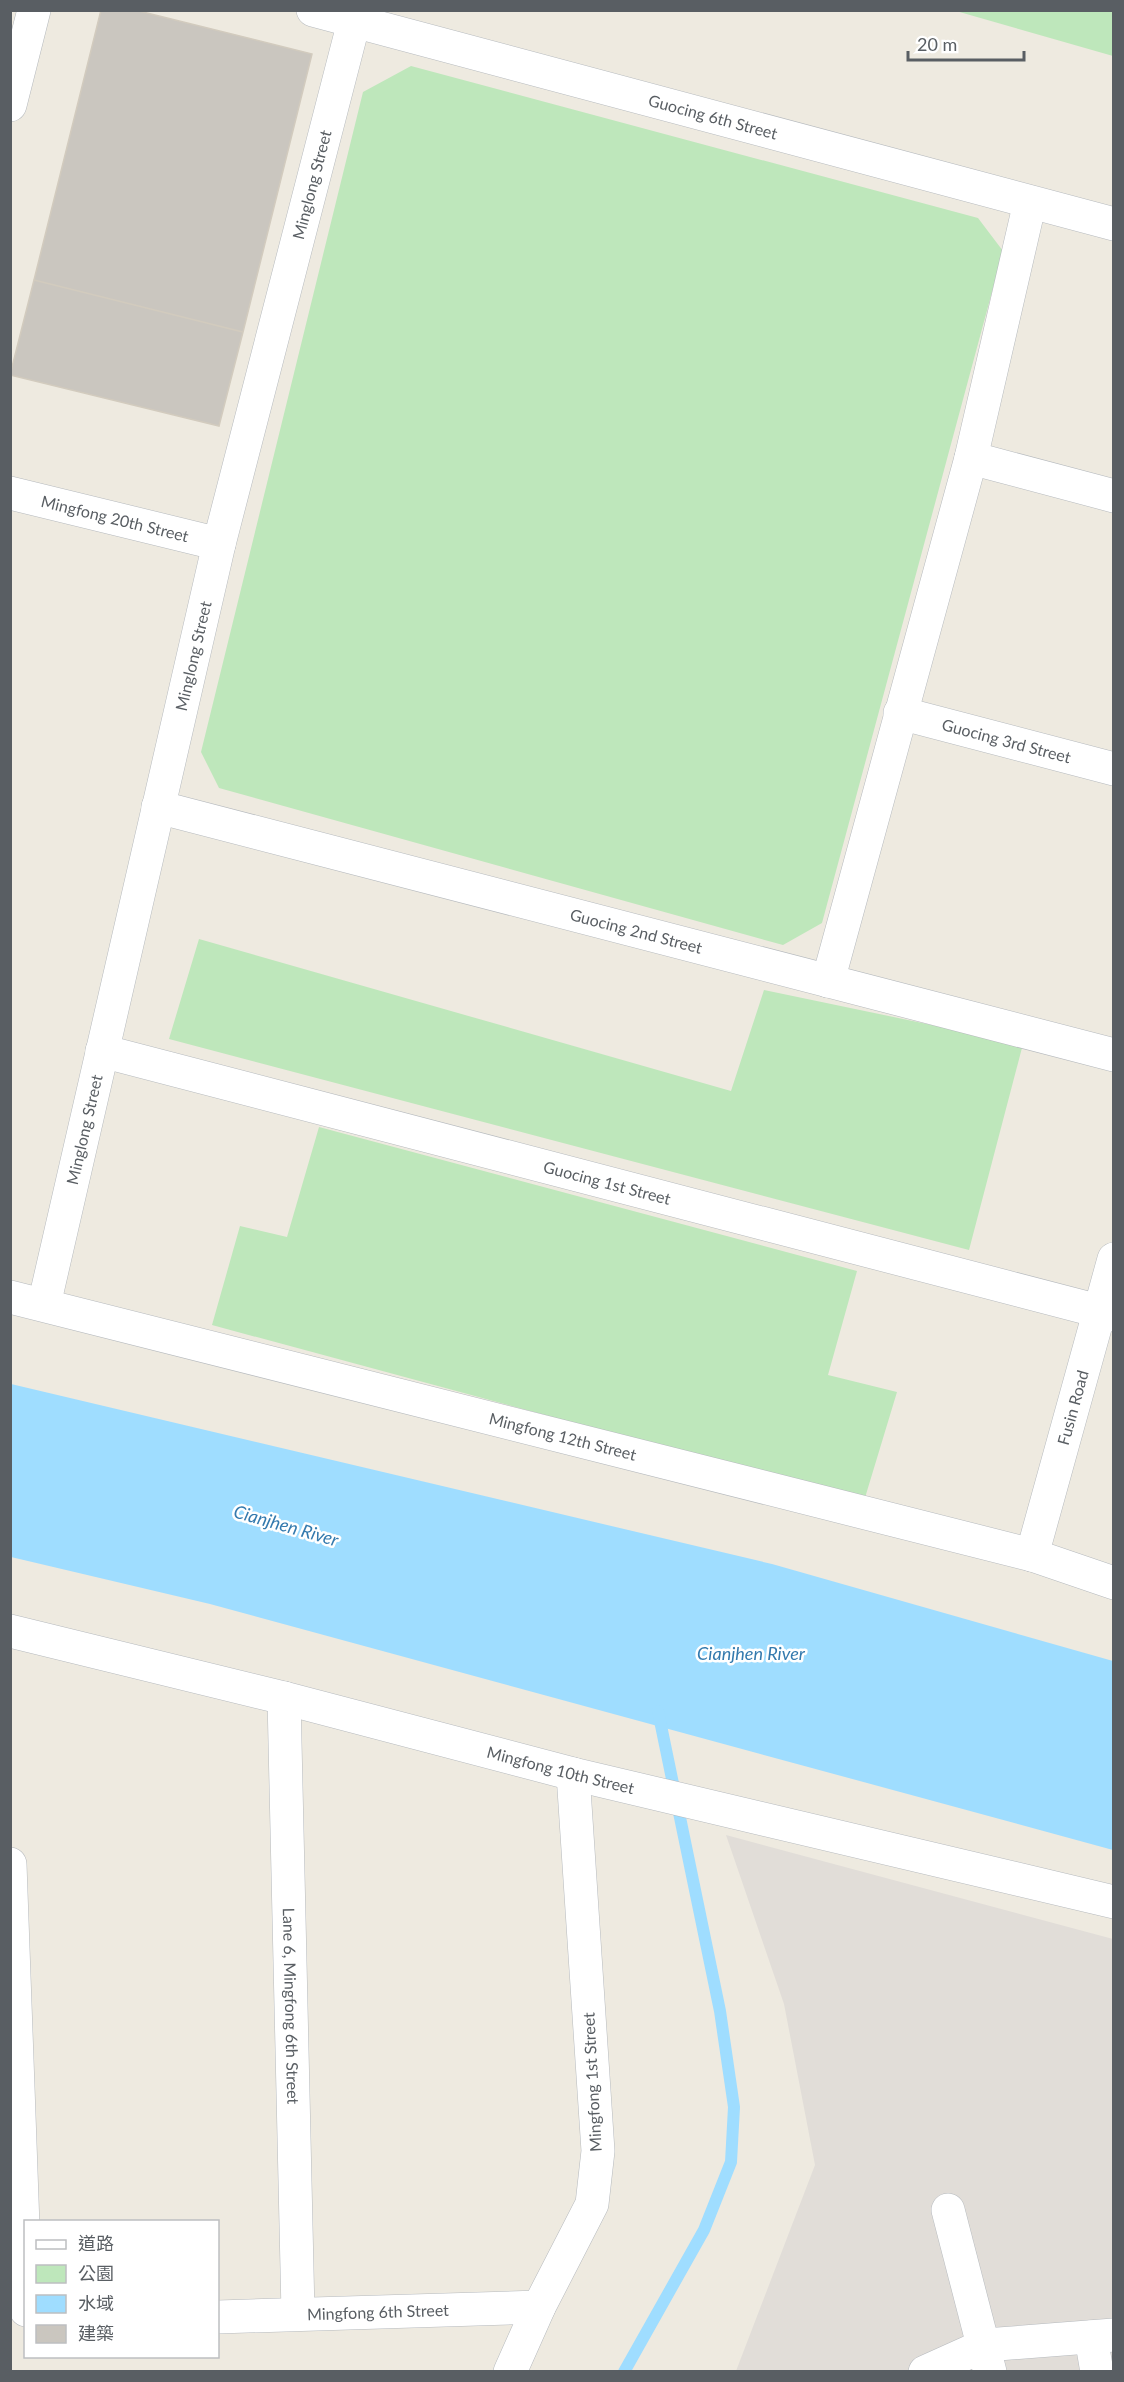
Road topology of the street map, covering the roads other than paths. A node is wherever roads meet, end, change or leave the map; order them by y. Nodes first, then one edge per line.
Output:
1 (34, 10) edge
2 (313, 10) edge
3 (356, 16) edge
4 (10, 105) edge
5 (1030, 202) junction
6 (1113, 224) edge
7 (971, 458) junction
8 (10, 493) edge
9 (1113, 496) edge
10 (219, 544) junction
11 (900, 712) junction
12 (1113, 769) edge
13 (158, 807) junction
14 (828, 981) junction
15 (102, 1051) junction
16 (1113, 1055) edge
17 (1113, 1259) edge
18 (10, 1297) edge
19 (44, 1305) junction
20 (1106, 1313) edge
21 (1032, 1555) junction
22 (1113, 1583) edge
23 (10, 1631) edge
24 (284, 1698) junction
25 (573, 1774) junction
26 (10, 1864) edge
27 (1113, 1902) edge
28 (948, 2210) dead end
29 (24, 2254) edge
30 (539, 2307) junction
31 (298, 2313) junction
32 (219, 2317) edge
33 (1102, 2336) edge
34 (987, 2358) edge
35 (510, 2372) edge
36 (925, 2372) edge
37 (1097, 2372) edge

1 - 4 street
2 - 3 street, Guocing 6th Street
3 - 5 street, Guocing 6th Street
3 - 10 street, Minglong Street
5 - 6 street, Guocing 6th Street
5 - 7 street
7 - 9 street
7 - 11 street
8 - 10 street, Mingfong 20th Street
10 - 13 street, Minglong Street
11 - 12 street, Guocing 3rd Street
11 - 14 street
13 - 14 street, Guocing 2nd Street
13 - 15 street, Minglong Street
14 - 16 street, Guocing 2nd Street
15 - 19 street, Minglong Street
15 - 20 street, Guocing 1st Street
17 - 20 street, Fusin Road
18 - 19 street, Mingfong 12th Street
19 - 21 street, Mingfong 12th Street
20 - 21 street, Fusin Road
21 - 22 street, Mingfong 12th Street
23 - 24 street, Mingfong 10th Street
24 - 25 street, Mingfong 10th Street
24 - 31 street, Lane 6, Mingfong 6th Street
25 - 27 street, Mingfong 10th Street
25 - 30 street, Mingfong 1st Street
26 - 29 street
28 - 34 street
30 - 31 street, Mingfong 6th Street
30 - 35 street, Mingfong 1st Street
31 - 32 street, Mingfong 6th Street
33 - 34 street
33 - 37 street
34 - 36 street

